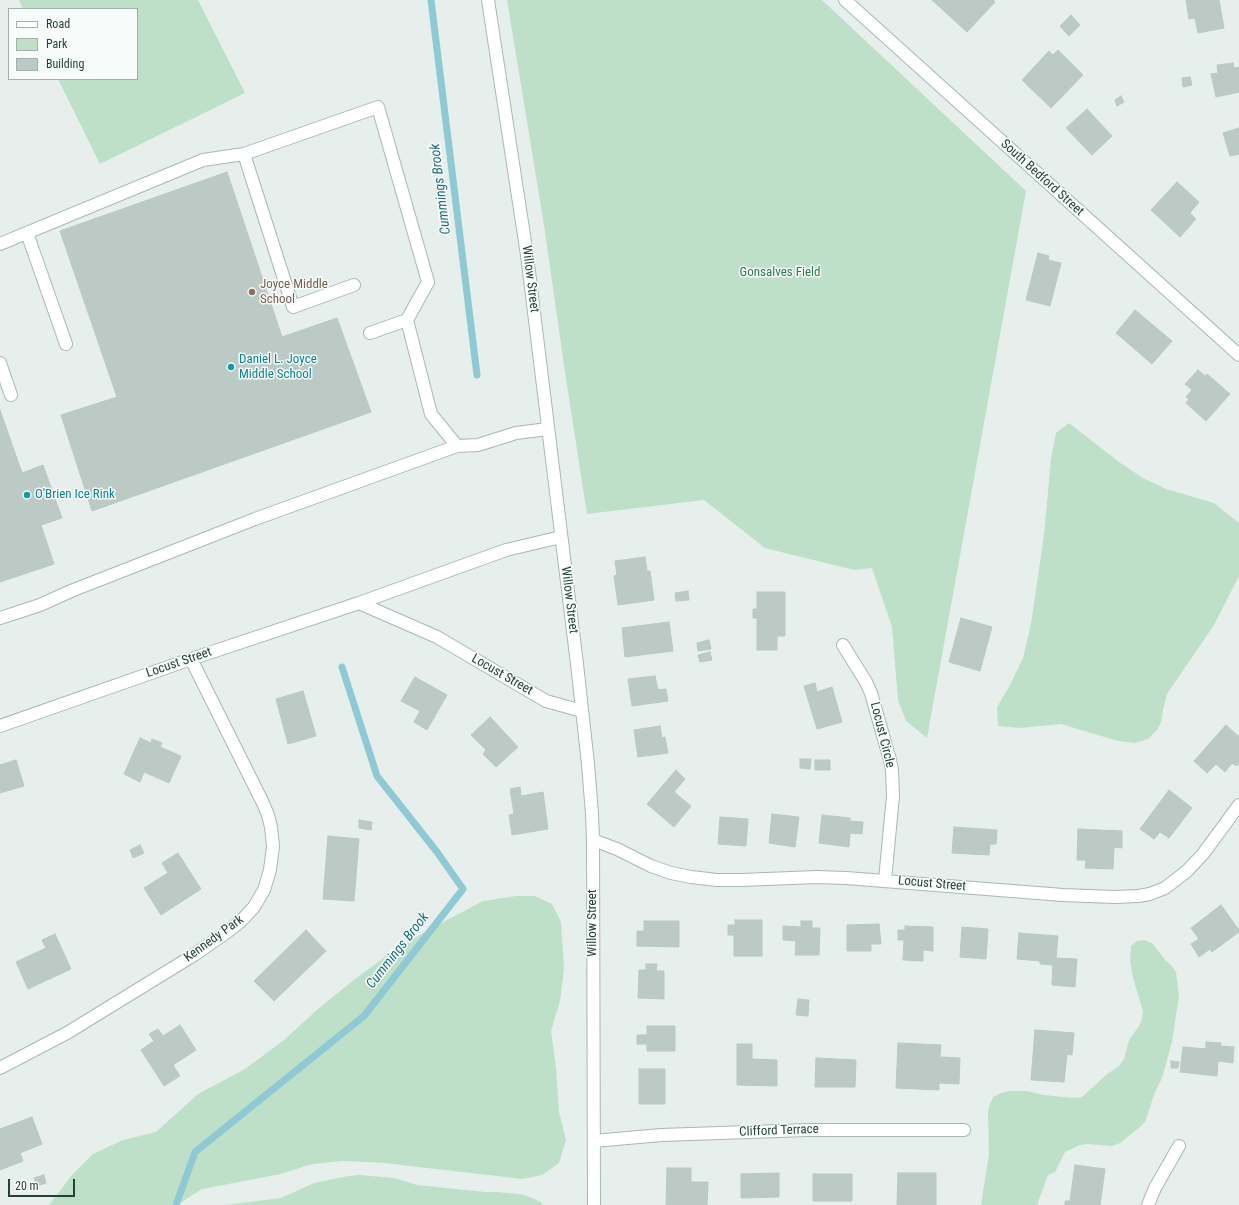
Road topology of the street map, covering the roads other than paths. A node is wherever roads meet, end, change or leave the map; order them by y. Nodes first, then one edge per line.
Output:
1 (488, 0) edge
2 (845, 0) edge
3 (244, 154) junction
4 (27, 233) junction
5 (0, 244) edge
6 (354, 285) dead end
7 (407, 320) junction
8 (370, 333) dead end
9 (66, 344) dead end
10 (1239, 355) edge
11 (0, 363) edge
12 (11, 395) dead end
13 (548, 429) junction
14 (457, 446) junction
15 (561, 537) junction
16 (359, 603) junction
17 (0, 618) edge
18 (843, 645) dead end
19 (191, 659) junction
20 (582, 711) junction
21 (0, 726) edge
22 (1239, 805) edge
23 (593, 840) junction
24 (885, 880) junction
25 (0, 1068) edge
26 (964, 1130) dead end
27 (594, 1141) junction
28 (1179, 1146) dead end
29 (594, 1205) edge
30 (1148, 1205) edge

1 - 13 street, Willow Street
2 - 10 street, South Bedford Street
3 - 4 street
3 - 6 street
3 - 7 street
4 - 5 street
4 - 9 street
7 - 8 street
7 - 14 street
11 - 12 street
13 - 14 street
13 - 15 street, Willow Street
14 - 17 street
15 - 16 street, Locust Street
15 - 20 street, Willow Street
16 - 19 street, Locust Street
16 - 20 street, Locust Street
18 - 24 street, Locust Circle
19 - 21 street, Locust Street
19 - 25 street, Kennedy Park
20 - 23 street, Willow Street
22 - 24 street, Locust Street
23 - 24 street, Locust Street
23 - 27 street, Willow Street
26 - 27 street, Clifford Terrace
27 - 29 street, Willow Street
28 - 30 street

